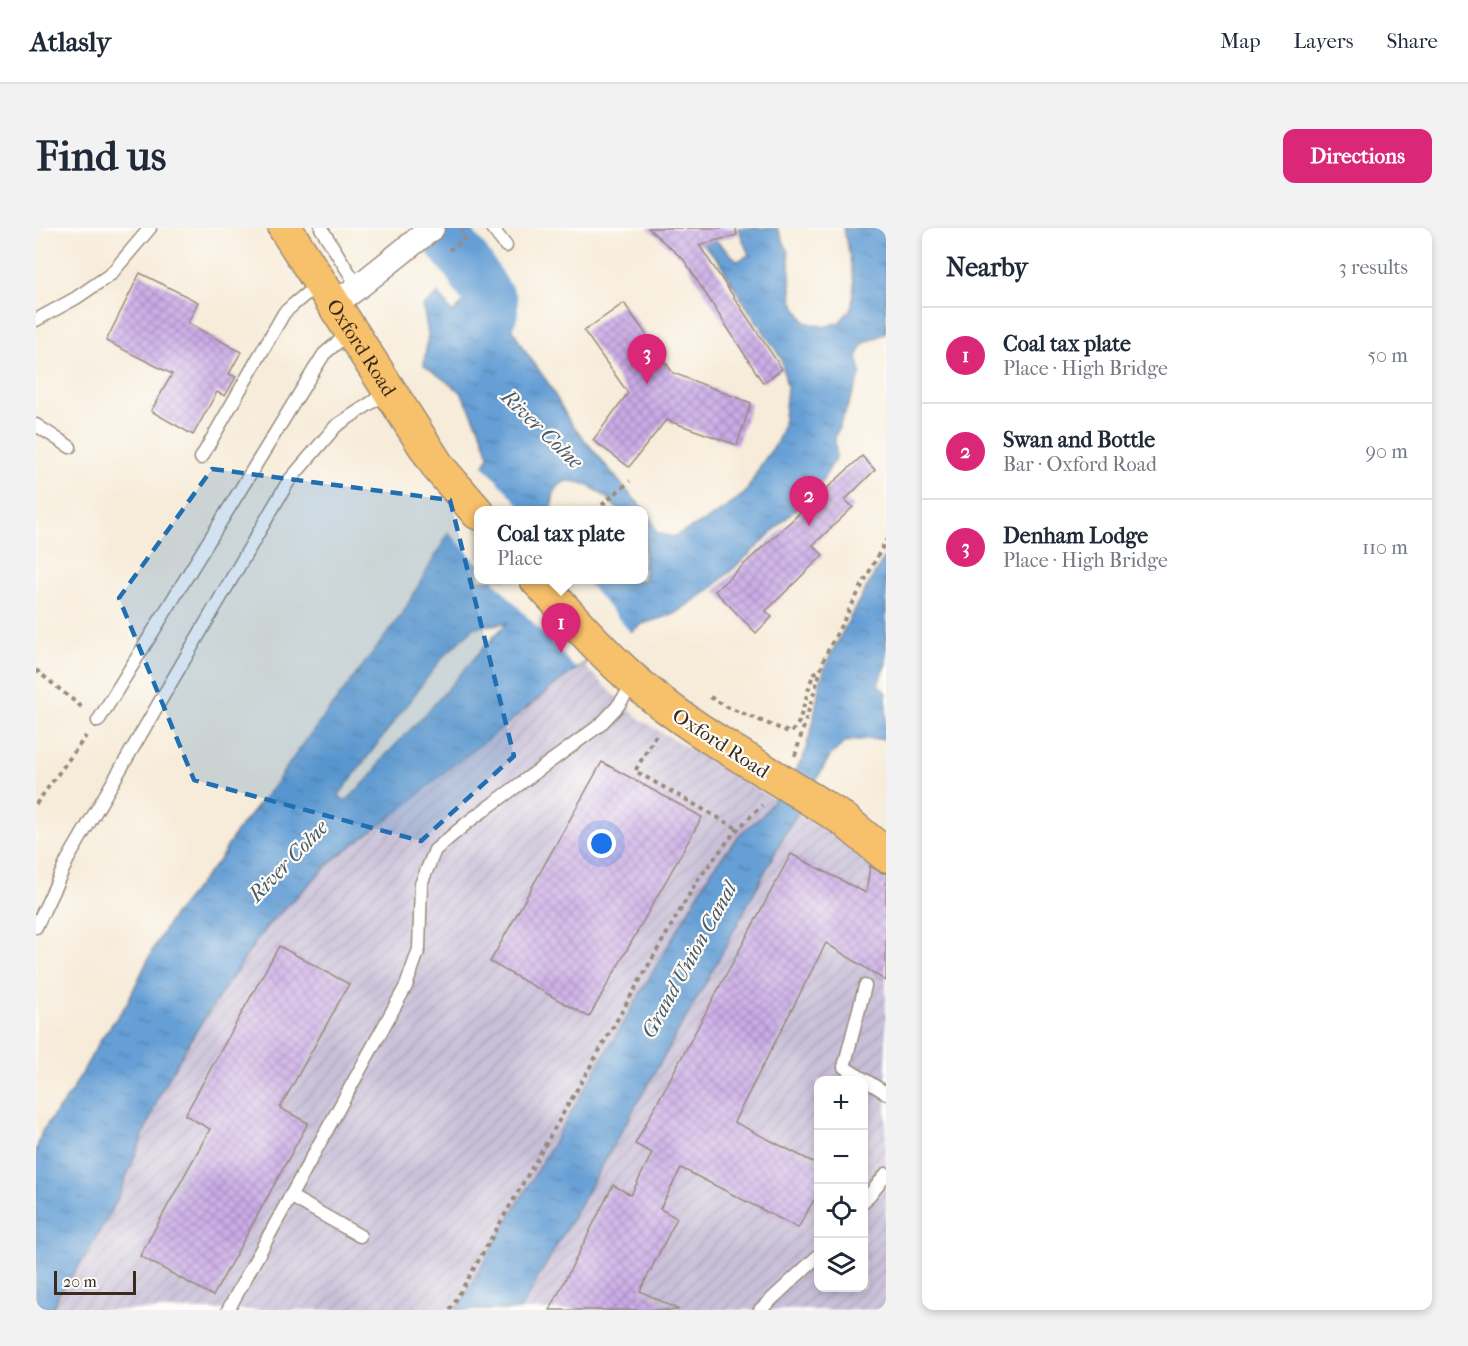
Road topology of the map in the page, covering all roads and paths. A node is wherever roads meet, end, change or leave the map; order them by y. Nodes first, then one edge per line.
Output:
1 (150, 228) edge
2 (285, 228) edge
3 (321, 228) edge
4 (432, 228) edge
5 (462, 228) edge
6 (492, 228) edge
7 (506, 246) dead end
8 (442, 255) dead end
9 (337, 292) junction
10 (36, 320) edge
11 (351, 332) junction
12 (390, 390) junction
13 (36, 425) edge
14 (70, 447) dead end
15 (201, 458) dead end
16 (630, 481) dead end
17 (602, 505) dead end
18 (474, 508) edge
19 (886, 540) edge
20 (542, 584) edge
21 (36, 670) edge
22 (821, 670) junction
23 (636, 682) junction
24 (706, 696) dead end
25 (671, 710) junction
26 (98, 721) junction
27 (794, 758) dead end
28 (768, 796) dead end
29 (36, 804) edge
30 (843, 819) junction
31 (738, 829) junction
32 (886, 836) edge
33 (886, 855) edge
34 (36, 927) edge
35 (865, 986) dead end
36 (886, 1093) edge
37 (886, 1174) edge
38 (290, 1196) junction
39 (868, 1197) edge
40 (360, 1236) dead end
41 (814, 1261) edge
42 (228, 1310) edge
43 (450, 1310) edge
44 (760, 1310) edge

1 - 10 lane
2 - 9 main road, Oxford Road
3 - 9 lane
4 - 9 street
5 - 8 path
6 - 7 lane
9 - 11 main road, Oxford Road
9 - 15 lane
11 - 12 main road, Oxford Road
11 - 26 lane
12 - 18 main road, Oxford Road
12 - 34 lane
13 - 14 lane
16 - 17 path
19 - 22 path
20 - 23 main road, Oxford Road
21 - 26 path
22 - 24 path
22 - 27 path
23 - 25 main road, Oxford Road
23 - 38 lane
25 - 30 main road, Oxford Road, bridge
25 - 31 path
26 - 29 path
28 - 31 path
30 - 32 main road, Oxford Road
30 - 33 main road, Oxford Road
31 - 43 path
35 - 36 lane
37 - 39 lane
38 - 40 lane
38 - 42 lane
41 - 44 lane

